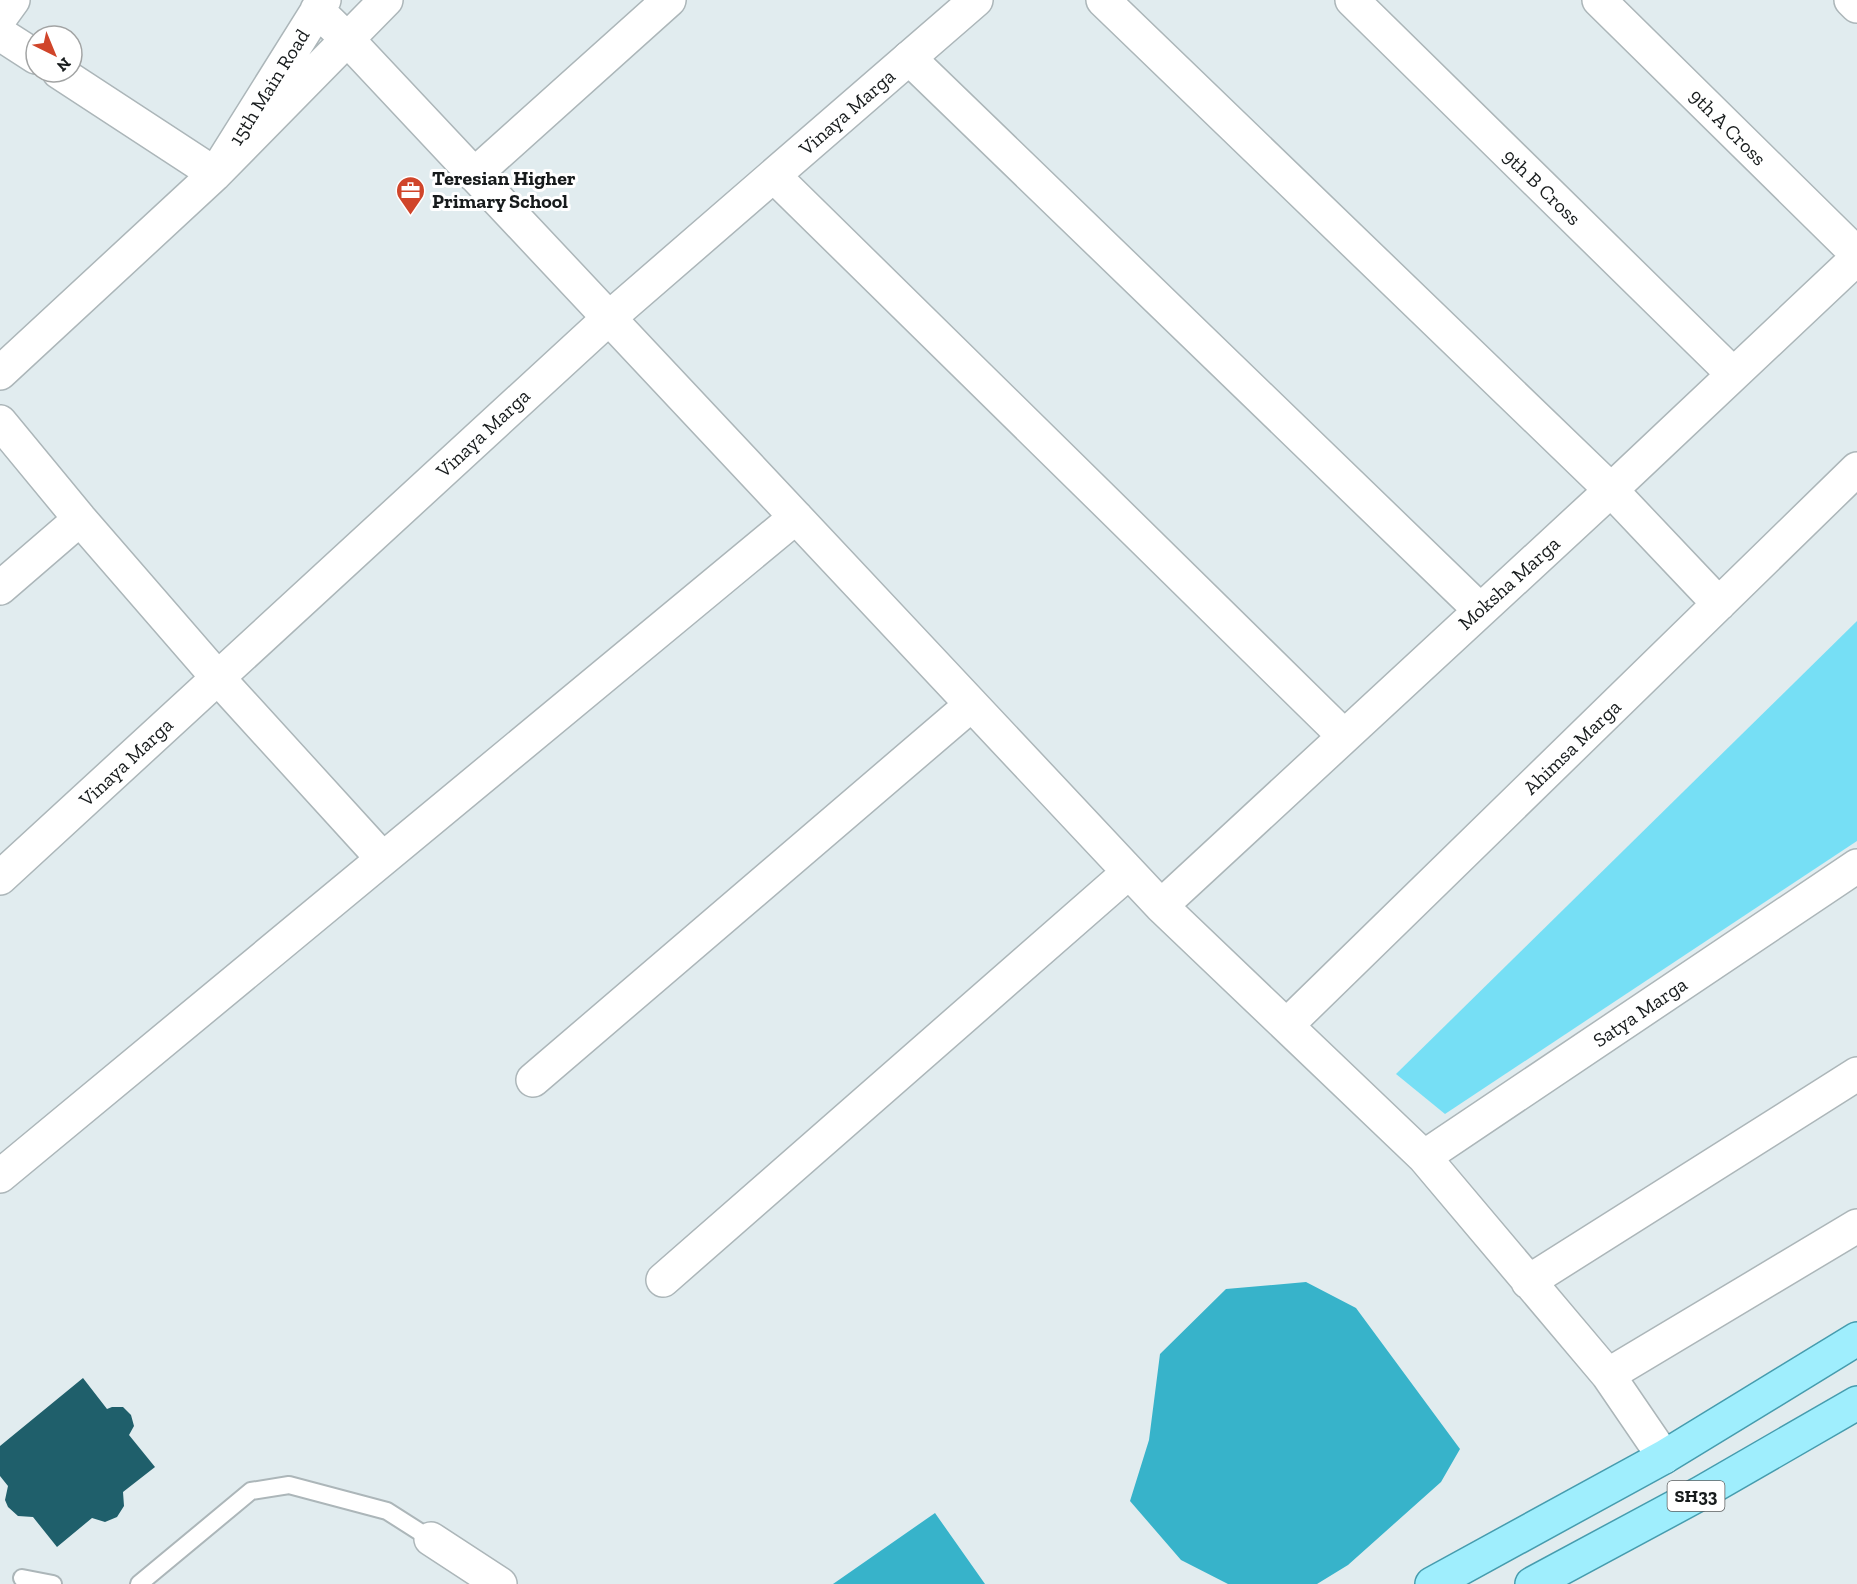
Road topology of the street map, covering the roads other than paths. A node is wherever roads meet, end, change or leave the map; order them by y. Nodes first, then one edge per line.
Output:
1 (13, 0) edge
2 (386, 0) edge
3 (669, 0) edge
4 (976, 0) edge
5 (1103, 0) edge
6 (1352, 0) edge
7 (1599, 0) edge
8 (1851, 0) edge
9 (320, 5) edge
10 (1857, 6) edge
11 (0, 18) edge
12 (0, 34) edge
13 (347, 39) junction
14 (24, 49) edge
15 (909, 58) junction
16 (76, 84) edge
17 (215, 174) junction
18 (474, 175) junction
19 (774, 176) junction
20 (1857, 256) edge
21 (609, 318) junction
22 (0, 373) edge
23 (1733, 374) junction
24 (0, 422) edge
25 (1857, 469) edge
26 (1611, 490) junction
27 (796, 517) junction
28 (80, 519) junction
29 (0, 588) edge
30 (1719, 604) junction
31 (1479, 610) junction
32 (218, 678) junction
33 (971, 705) junction
34 (1344, 736) junction
35 (383, 859) junction
36 (1857, 866) edge
37 (1129, 872) junction
38 (0, 878) edge
39 (1161, 906) junction
40 (1287, 1025) junction
41 (1857, 1074) edge
42 (533, 1080) dead end
43 (1424, 1158) junction
44 (1, 1174) edge
45 (1857, 1226) edge
46 (663, 1280) dead end
47 (1528, 1282) junction
48 (1857, 1339) edge
49 (1608, 1375) junction
50 (1857, 1402) edge
51 (1664, 1457) junction
52 (431, 1539) joint
53 (22, 1578) dead end
54 (53, 1584) edge
55 (139, 1584) edge
56 (500, 1584) edge
57 (1432, 1584) edge
58 (1532, 1584) edge

1 - 11 street
2 - 13 street
3 - 18 street
4 - 15 street, Vinaya Marga
5 - 26 street
6 - 23 street, 9th B Cross
7 - 20 street, 9th A Cross
8 - 10 street
9 - 13 street
9 - 17 street, 15th Main Road
12 - 14 street
13 - 17 street
13 - 18 street
15 - 19 street, Vinaya Marga
15 - 31 street
16 - 17 street
17 - 22 street
18 - 21 street
19 - 21 street, Vinaya Marga
19 - 34 street
20 - 23 street, Moksha Marga
21 - 27 street
21 - 32 street, Vinaya Marga
23 - 26 street, Moksha Marga
24 - 28 street
25 - 30 street, Ahimsa Marga
26 - 30 street
26 - 31 street, Moksha Marga
27 - 33 street
27 - 35 street
28 - 29 street
28 - 32 street
30 - 40 street, Ahimsa Marga
31 - 34 street, Moksha Marga
32 - 35 street
32 - 38 street, Vinaya Marga
33 - 37 street
33 - 42 street
34 - 39 street, Moksha Marga
35 - 44 street
36 - 43 street, Satya Marga
37 - 39 street
37 - 46 street
39 - 40 street
40 - 43 street
41 - 47 street
43 - 47 street
45 - 49 street
47 - 49 street
48 - 51 main road
49 - 51 street
50 - 58 main road, SH33
51 - 57 main road
52 - 55 lane
52 - 56 street
53 - 54 lane

